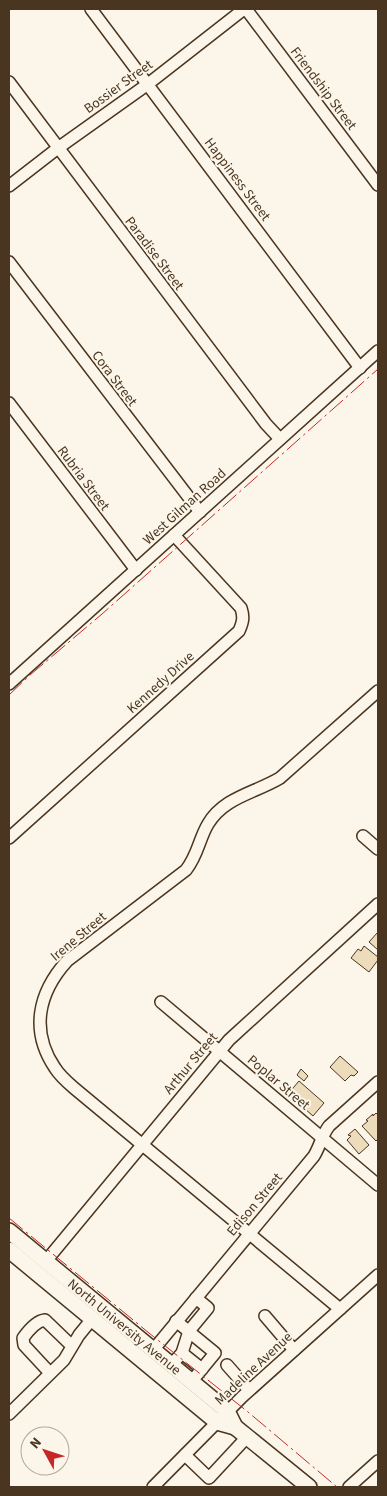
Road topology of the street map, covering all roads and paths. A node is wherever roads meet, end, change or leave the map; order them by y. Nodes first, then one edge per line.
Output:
1 (91, 9) edge
2 (245, 9) edge
3 (9, 82) edge
4 (148, 84) junction
5 (58, 148) junction
6 (378, 185) edge
7 (9, 186) edge
8 (9, 262) edge
9 (378, 351) edge
10 (360, 368) junction
11 (9, 404) edge
12 (280, 439) junction
13 (200, 512) junction
14 (174, 535) junction
15 (136, 570) junction
16 (9, 684) edge
17 (378, 691) edge
18 (363, 836) dead end
19 (9, 838) edge
20 (378, 849) edge
21 (378, 904) edge
22 (161, 1002) dead end
23 (220, 1052) junction
24 (378, 1082) edge
25 (322, 1138) junction
26 (142, 1144) junction
27 (378, 1185) edge
28 (9, 1231) edge
29 (249, 1234) junction
30 (9, 1250) edge
31 (46, 1261) junction
32 (378, 1275) edge
33 (196, 1298) junction
34 (340, 1309) junction
35 (265, 1316) dead end
36 (92, 1319) junction
37 (176, 1321) junction
38 (189, 1331) junction
39 (72, 1346) junction
40 (154, 1349) junction
41 (294, 1350) junction
42 (177, 1359) junction
43 (227, 1365) dead end
44 (50, 1373) junction
45 (197, 1375) junction
46 (249, 1390) junction
47 (228, 1411) junction
48 (9, 1414) edge
49 (217, 1422) junction
50 (235, 1427) junction
51 (247, 1437) junction
52 (185, 1454) junction
53 (378, 1460) edge
54 (153, 1487) edge
55 (309, 1487) edge
56 (349, 1487) edge

1 - 4 street, Happiness Street
2 - 4 street, Bossier Street
2 - 6 street, Friendship Street
3 - 5 street, Paradise Street
4 - 5 street, Bossier Street
4 - 10 street, Happiness Street
5 - 7 street, Bossier Street
5 - 12 street, Paradise Street
8 - 13 street, Cora Street
9 - 10 street, West Gilman Road
10 - 12 street, West Gilman Road
11 - 15 street, Rubria Street
12 - 13 street, West Gilman Road
13 - 14 street, West Gilman Road
14 - 15 street, West Gilman Road
14 - 19 street, Kennedy Drive
15 - 16 street, West Gilman Road
17 - 26 street, Irene Street
18 - 20 street
21 - 23 street, Arthur Street
22 - 23 street, Poplar Street
23 - 25 street, Poplar Street
23 - 26 street, Arthur Street
24 - 25 street, Edison Street
25 - 27 street, Poplar Street
25 - 29 street, Edison Street
26 - 29 street, Irene Street
26 - 31 street, Arthur Street
28 - 31 main road, North University Avenue
29 - 33 street, Edison Street
29 - 34 street, Irene Street
30 - 36 main road, North University Avenue
31 - 40 main road, North University Avenue
32 - 34 street, Madeline Avenue
33 - 37 street, Edison Street
33 - 38 street
34 - 41 street, Madeline Avenue
35 - 41 street
36 - 39 street
36 - 49 main road, North University Avenue
37 - 38 street
37 - 40 street, Edison Street
38 - 42 street
38 - 45 street
39 - 44 street
39 - 44 street
40 - 42 main road, North University Avenue
41 - 46 street, Madeline Avenue
42 - 45 main road, North University Avenue
43 - 46 street
44 - 48 street
45 - 47 main road, North University Avenue
46 - 47 street, Madeline Avenue
47 - 49 street, Madeline Avenue
47 - 50 main road, North University Avenue
49 - 50 main road, North University Avenue
49 - 52 street, Madeline Avenue
50 - 51 main road, North University Avenue
51 - 52 street
51 - 55 main road, North University Avenue
52 - 54 street, Madeline Avenue
53 - 56 street

